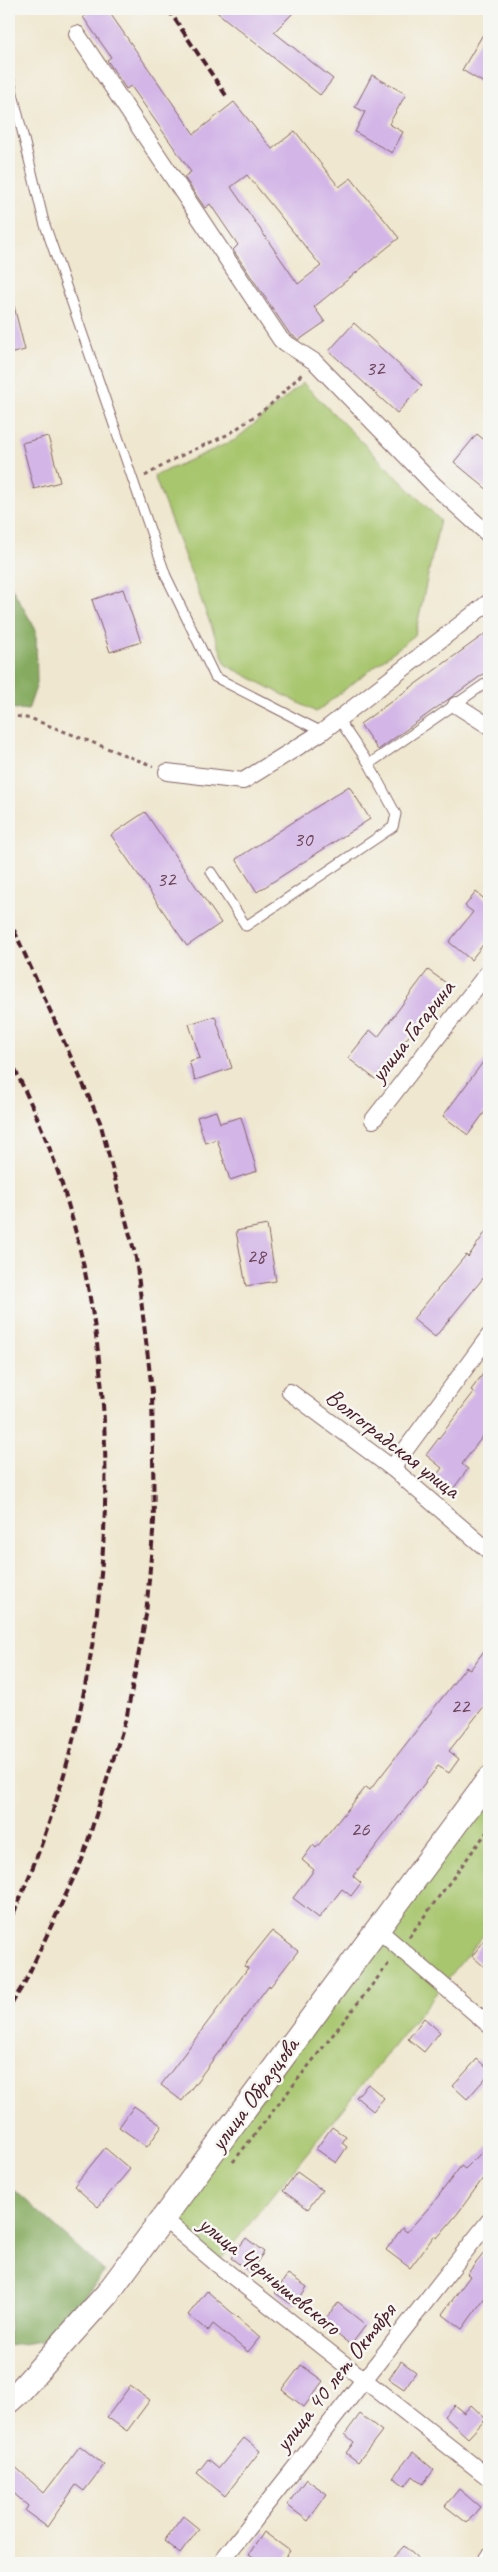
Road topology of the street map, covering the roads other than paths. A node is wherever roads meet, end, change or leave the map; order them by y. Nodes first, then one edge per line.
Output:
1 (77, 34) dead end
2 (9, 77) edge
3 (489, 535) edge
4 (489, 602) edge
5 (489, 681) edge
6 (456, 705) junction
7 (339, 720) junction
8 (489, 726) edge
9 (322, 732) junction
10 (369, 764) junction
11 (167, 772) road end
12 (211, 872) dead end
13 (489, 971) edge
14 (373, 1120) dead end
15 (489, 1336) edge
16 (290, 1392) dead end
17 (392, 1468) junction
18 (489, 1551) edge
19 (489, 1779) edge
20 (376, 1928) junction
21 (489, 2025) edge
22 (163, 2218) junction
23 (489, 2221) edge
24 (363, 2380) junction
25 (9, 2400) edge
26 (489, 2478) edge
27 (489, 2556) edge
28 (220, 2563) edge
29 (484, 2563) edge

1 - 3 street
2 - 9 lane
4 - 7 street
5 - 6 lane
6 - 8 street
6 - 10 lane
7 - 9 street
7 - 10 lane
9 - 11 street
10 - 12 lane
13 - 14 street, улица Гагарина
15 - 17 street
16 - 17 street, Волгоградская улица
17 - 18 street, Волгоградская улица
19 - 20 street, улица Образцова
20 - 21 street
20 - 22 street, улица Образцова
22 - 24 street, улица Чернышевского
22 - 25 street, улица Образцова
23 - 24 street, улица 40 лет Октября
24 - 26 street, улица Чернышевского
24 - 28 street, улица 40 лет Октября
27 - 29 street

